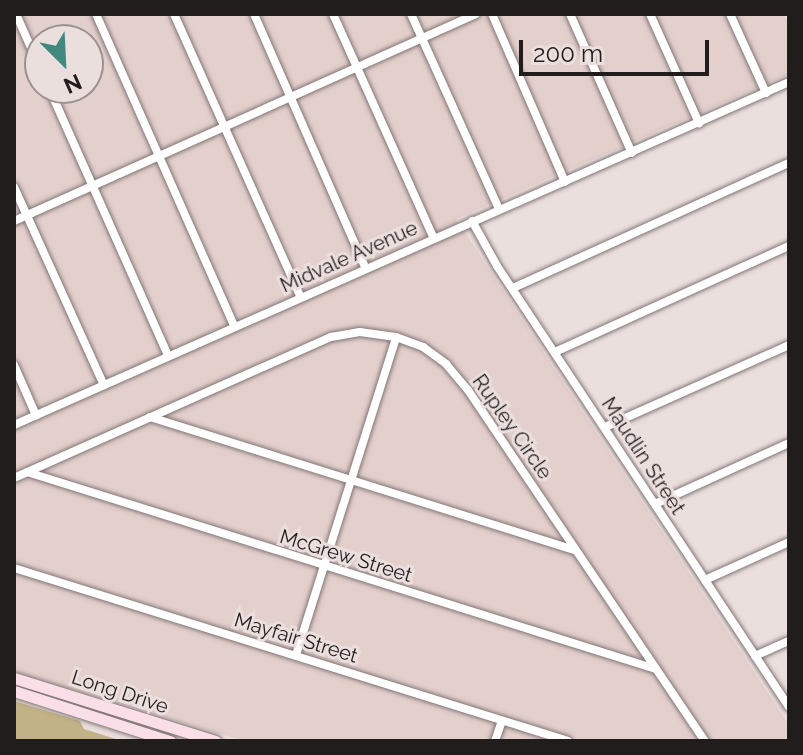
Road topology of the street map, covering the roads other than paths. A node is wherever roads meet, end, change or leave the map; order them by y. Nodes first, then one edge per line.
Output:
1 (15, 14) edge
2 (96, 14) edge
3 (174, 14) edge
4 (254, 14) edge
5 (333, 14) edge
6 (411, 14) edge
7 (476, 14) edge
8 (492, 14) edge
9 (570, 14) edge
10 (650, 14) edge
11 (730, 14) edge
12 (24, 33) edge
13 (422, 38) junction
14 (357, 67) junction
15 (789, 82) edge
16 (766, 93) junction
17 (291, 97) junction
18 (56, 104) edge
19 (699, 123) junction
20 (225, 126) junction
21 (632, 153) junction
22 (158, 156) junction
23 (789, 163) edge
24 (565, 182) junction
25 (92, 186) junction
26 (14, 187) edge
27 (499, 209) junction
28 (27, 215) junction
29 (14, 221) edge
30 (472, 221) junction
31 (433, 237) junction
32 (789, 246) edge
33 (365, 267) junction
34 (513, 288) junction
35 (300, 296) junction
36 (234, 325) junction
37 (396, 337) junction
38 (789, 345) edge
39 (555, 352) junction
40 (168, 355) junction
41 (14, 365) edge
42 (104, 385) junction
43 (36, 415) junction
44 (150, 417) junction
45 (14, 425) edge
46 (605, 427) junction
47 (789, 443) edge
48 (27, 472) junction
49 (14, 478) edge
50 (350, 480) junction
51 (655, 504) junction
52 (789, 542) edge
53 (576, 550) junction
54 (324, 566) junction
55 (14, 568) edge
56 (705, 580) junction
57 (789, 641) edge
58 (296, 655) junction
59 (755, 656) junction
60 (656, 669) junction
61 (14, 678) edge
62 (14, 691) edge
63 (80, 698) junction
64 (789, 707) edge
65 (76, 712) junction
66 (502, 721) junction
67 (163, 725) junction
68 (164, 739) edge
69 (215, 741) edge
70 (495, 741) edge
71 (568, 741) edge
72 (705, 741) edge

1 - 12 street
2 - 22 street
3 - 20 street
4 - 17 street
5 - 14 street
6 - 13 street
7 - 13 street
8 - 24 street
9 - 21 street
10 - 19 street
11 - 16 street
13 - 14 street
13 - 27 street
14 - 17 street
14 - 31 street
15 - 16 street, Midvale Avenue
16 - 19 street, Midvale Avenue
17 - 20 street
17 - 33 street
18 - 25 street
19 - 21 street, Midvale Avenue
20 - 22 street
20 - 35 street
21 - 24 street, Midvale Avenue
22 - 25 street
22 - 36 street
23 - 34 street
24 - 27 street, Midvale Avenue
25 - 28 street
25 - 40 street
26 - 28 street
27 - 30 street, Midvale Avenue
28 - 29 street
28 - 42 street
30 - 31 street, Midvale Avenue
30 - 34 street, Maudlin Street
31 - 33 street, Midvale Avenue
32 - 39 street
33 - 35 street, Midvale Avenue
34 - 39 street, Maudlin Street
35 - 36 street, Midvale Avenue
36 - 40 street, Midvale Avenue
37 - 44 street, Rupley Circle
37 - 50 street
37 - 53 street, Rupley Circle
38 - 46 street
39 - 46 street, Maudlin Street
40 - 42 street, Midvale Avenue
41 - 43 street
42 - 43 street, Midvale Avenue
43 - 45 street, Midvale Avenue
44 - 48 street, Rupley Circle
44 - 50 street
46 - 51 street, Maudlin Street
47 - 51 street
48 - 49 street, Rupley Circle
48 - 54 street, McGrew Street
50 - 53 street
50 - 54 street
51 - 56 street, Maudlin Street
52 - 56 street
53 - 60 street, Rupley Circle
54 - 58 street
54 - 60 street, McGrew Street
55 - 58 street, Mayfair Street
56 - 59 street, Maudlin Street
57 - 59 street
58 - 66 street, Mayfair Street
59 - 64 street, Maudlin Street
60 - 72 street, Rupley Circle
61 - 63 main road, Long Drive
62 - 65 main road, Long Drive
63 - 65 main road
63 - 67 main road, Long Drive
65 - 68 main road, Long Drive
66 - 70 street
66 - 71 street, Mayfair Street
67 - 68 main road
67 - 69 main road, Long Drive

